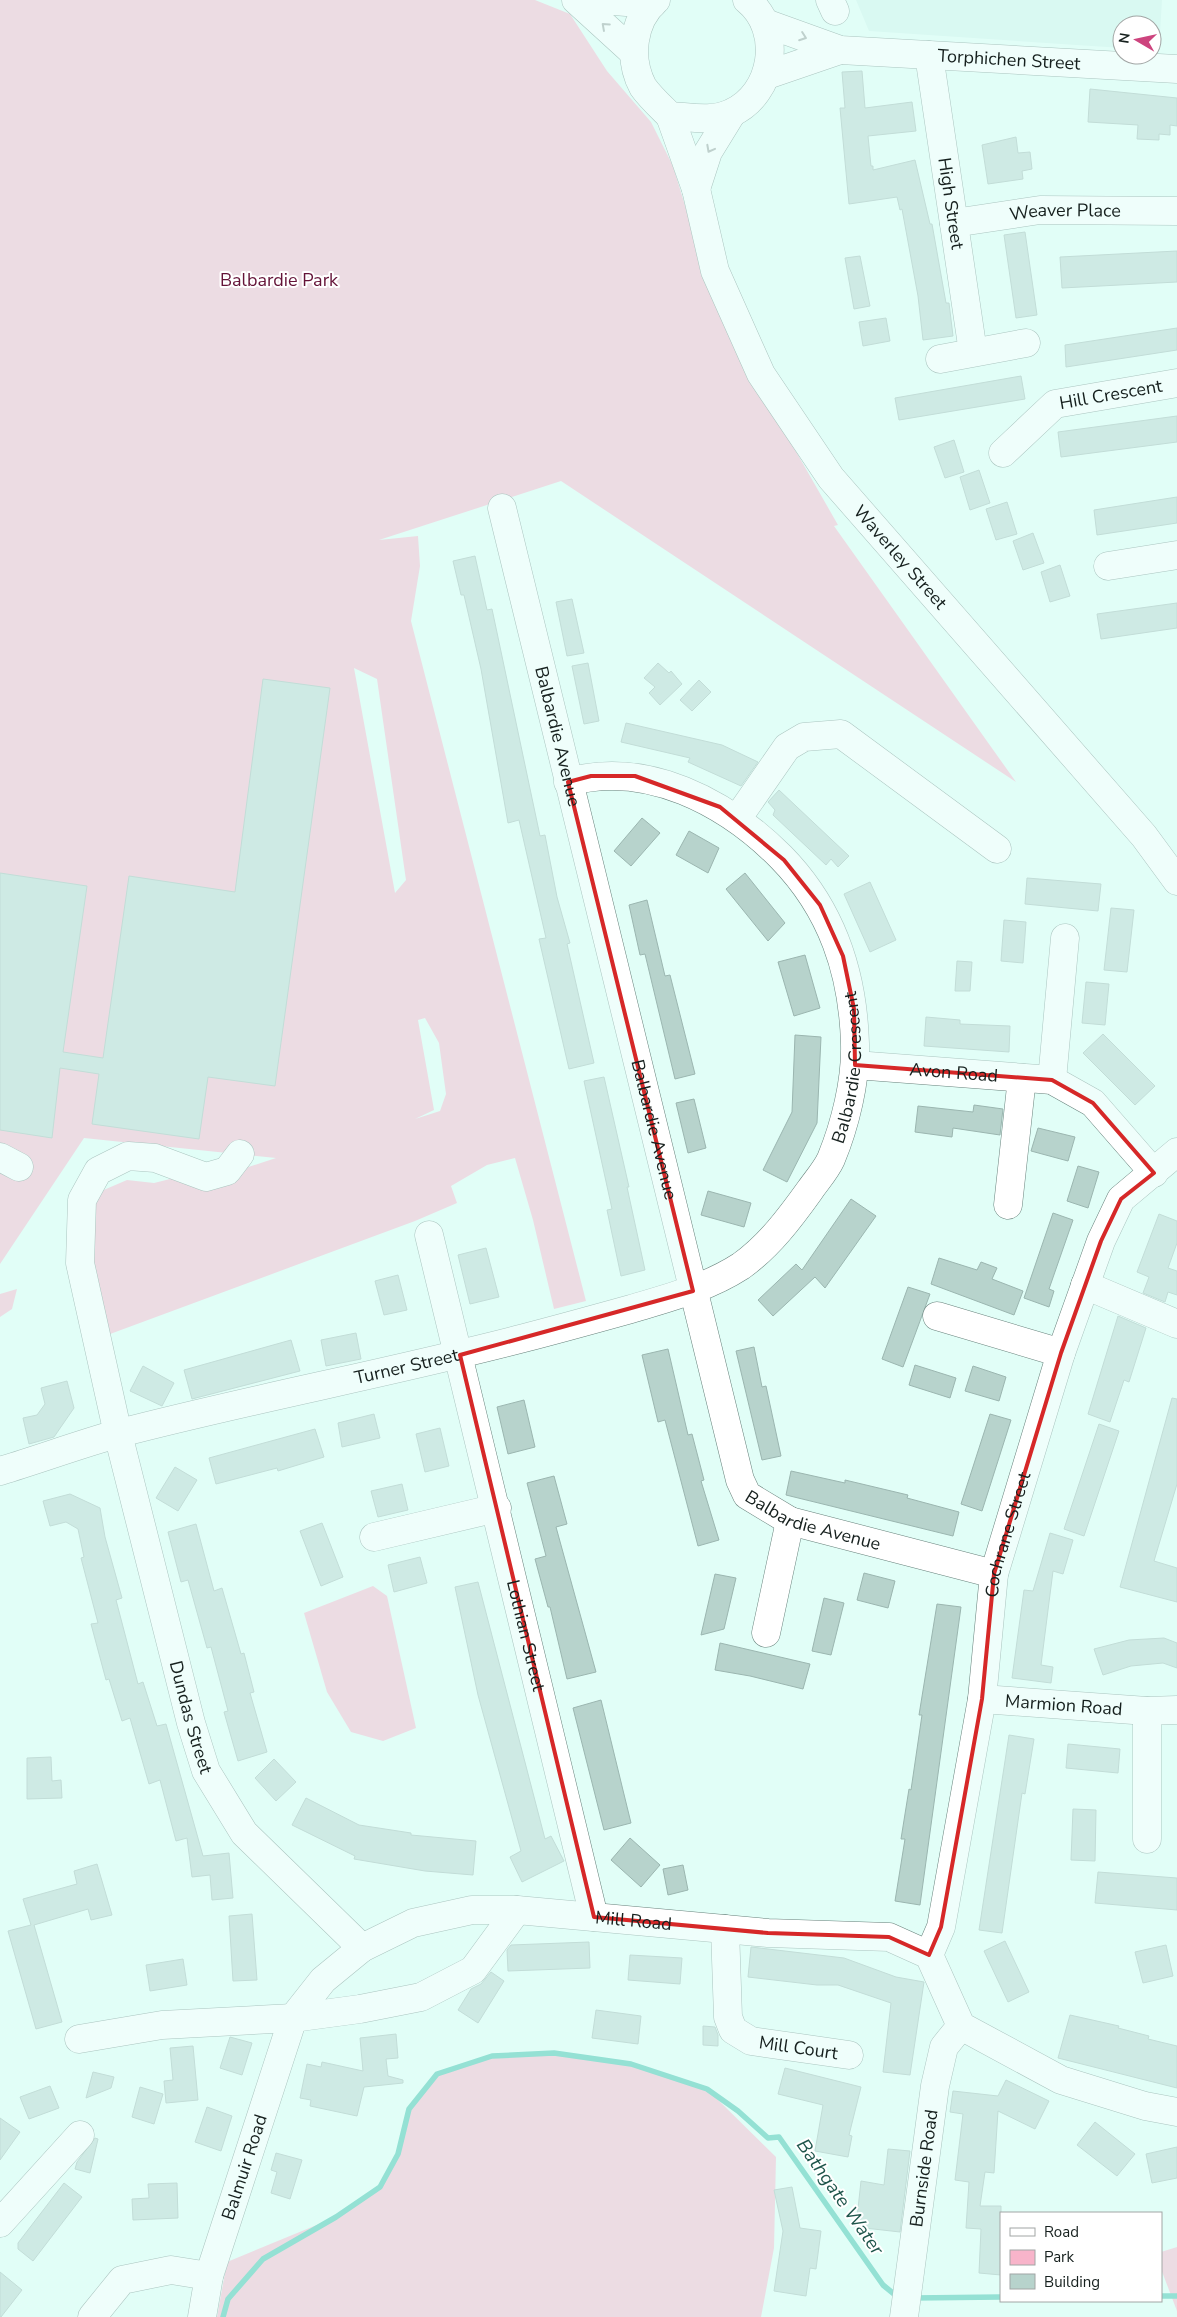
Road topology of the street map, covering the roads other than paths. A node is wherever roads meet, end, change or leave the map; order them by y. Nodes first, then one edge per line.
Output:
1 (576, 0) edge
2 (601, 0) edge
3 (747, 0) edge
4 (654, 2) edge
5 (765, 23) junction
6 (840, 50) junction
7 (634, 52) junction
8 (929, 55) junction
9 (1177, 69) edge
10 (767, 76) junction
11 (732, 113) junction
12 (670, 116) junction
13 (696, 189) junction
14 (1177, 211) edge
15 (954, 224) junction
16 (1026, 343) dead end
17 (973, 352) junction
18 (940, 359) dead end
19 (1177, 383) edge
20 (1004, 453) dead end
21 (502, 508) dead end
22 (1177, 555) edge
23 (1108, 566) dead end
24 (568, 782) junction
25 (737, 819) junction
26 (997, 849) dead end
27 (1177, 881) edge
28 (1065, 938) dead end
29 (855, 1065) junction
30 (1022, 1078) junction
31 (1052, 1080) junction
32 (1177, 1152) edge
33 (240, 1154) dead end
34 (1154, 1173) junction
35 (1008, 1205) dead end
36 (429, 1235) dead end
37 (1085, 1285) junction
38 (693, 1291) junction
39 (937, 1316) dead end
40 (1177, 1324) edge
41 (1062, 1353) junction
42 (460, 1354) junction
43 (118, 1434) junction
44 (0, 1471) edge
45 (497, 1508) junction
46 (790, 1521) junction
47 (374, 1537) dead end
48 (994, 1574) junction
49 (766, 1633) dead end
50 (982, 1699) junction
51 (1177, 1710) edge
52 (1147, 1711) junction
53 (1147, 1839) dead end
54 (517, 1910) junction
55 (594, 1917) junction
56 (725, 1929) junction
57 (362, 1948) junction
58 (929, 1955) junction
59 (294, 2018) junction
60 (961, 2026) junction
61 (79, 2039) dead end
62 (849, 2055) dead end
63 (1177, 2112) edge
64 (80, 2135) dead end
65 (0, 2223) edge
66 (209, 2276) junction
67 (904, 2316) edge
68 (92, 2317) edge
69 (202, 2317) edge

7 -> 1 street
2 - 4 street
3 - 5 street
4 - 7 street
5 -> 6 street, Torphichen Street
5 - 10 street
6 - 8 street, Torphichen Street
6 - 10 street, Torphichen Street
7 - 12 street
8 - 9 street, Torphichen Street
8 - 15 street, High Street
10 - 11 street
11 - 12 street
11 -> 13 street
12 - 13 street, Waverley Street
13 - 27 street, Waverley Street
14 - 15 street, Weaver Place
15 - 17 street, High Street
16 - 17 street
17 - 18 street
19 - 20 street, Hill Crescent
21 - 24 street, Balbardie Avenue
22 - 23 street
24 - 25 street, Balbardie Crescent
24 - 38 street, Balbardie Avenue
25 - 26 street
25 - 29 street, Balbardie Crescent
28 - 31 street
29 - 30 street, Avon Road
29 - 38 street, Balbardie Crescent
30 - 31 street, Avon Road
30 - 35 street
31 - 34 street, Avon Road
32 - 34 street, Cochrane Street
33 - 43 street, Dundas Street
34 - 37 street, Cochrane Street
36 - 42 street, Lothian Street
37 - 40 street
37 - 41 street, Cochrane Street
38 - 42 street, Turner Street
38 - 46 street, Balbardie Avenue
39 - 41 street
41 - 48 street, Cochrane Street
42 - 43 street, Turner Street
42 - 45 street, Lothian Street
43 - 44 street, Turner Street
43 - 57 street, Dundas Street
45 - 47 street
45 - 55 street, Lothian Street
46 - 48 street, Balbardie Avenue
46 - 49 street
48 - 50 street, Cochrane Street
50 - 52 street, Marmion Road
50 - 58 street, Cochrane Street
51 - 52 street, Marmion Road
52 - 53 street, Marmion Road
54 - 55 street, Mill Road
54 - 57 street, Mill Road
54 - 59 street
55 - 56 street, Mill Road
56 - 58 street, Mill Road
56 - 62 street, Mill Court
57 - 59 street, Mill Road
58 - 60 street
59 - 61 street
59 - 66 street, Balmuir Road
60 - 63 street
60 - 67 street, Burnside Road
64 - 65 street
66 - 68 street
66 - 69 street, Balmuir Road

